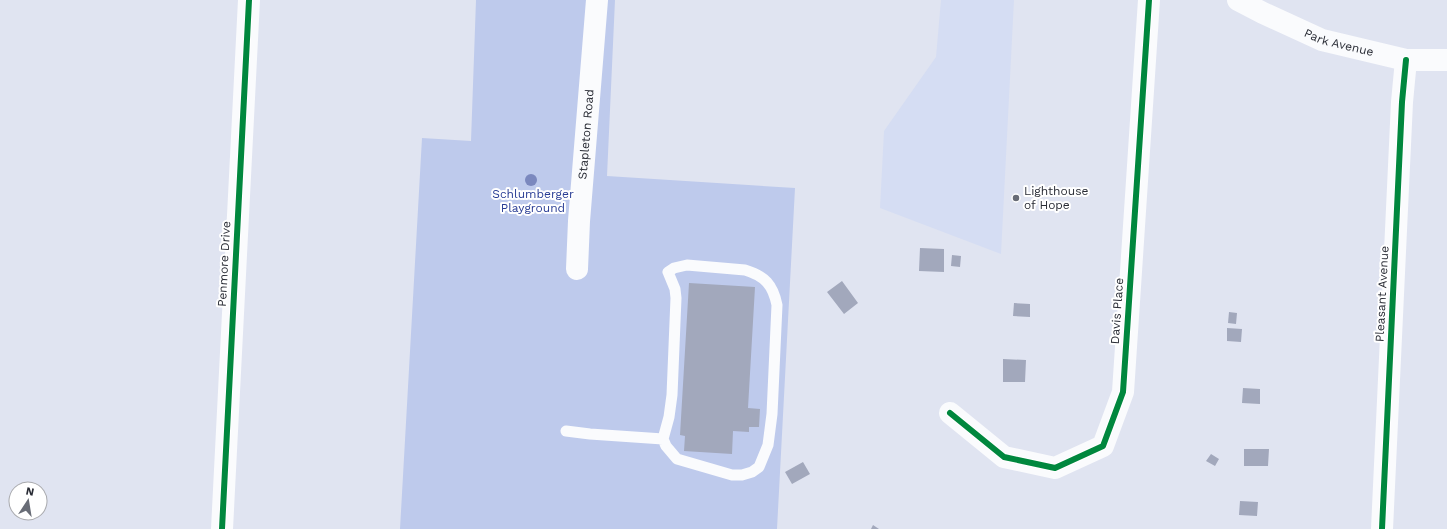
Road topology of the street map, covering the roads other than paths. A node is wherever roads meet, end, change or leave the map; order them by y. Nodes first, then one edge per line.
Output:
1 (249, 0) edge
2 (597, 0) edge
3 (1149, 0) edge
4 (1238, 0) edge
5 (1264, 7) edge
6 (1406, 60) junction
7 (1447, 60) edge
8 (577, 268) dead end
9 (950, 413) dead end
10 (566, 431) dead end
11 (663, 439) junction
12 (222, 529) edge
13 (1382, 529) edge

1 - 12 street, Penmore Drive
2 - 8 street, Stapleton Road
3 - 9 street, Davis Place
4 - 5 street, Park Avenue
5 - 6 street, Park Avenue
6 - 7 street, Park Avenue
6 - 13 street, Pleasant Avenue
10 - 11 lane
11 - 11 lane

